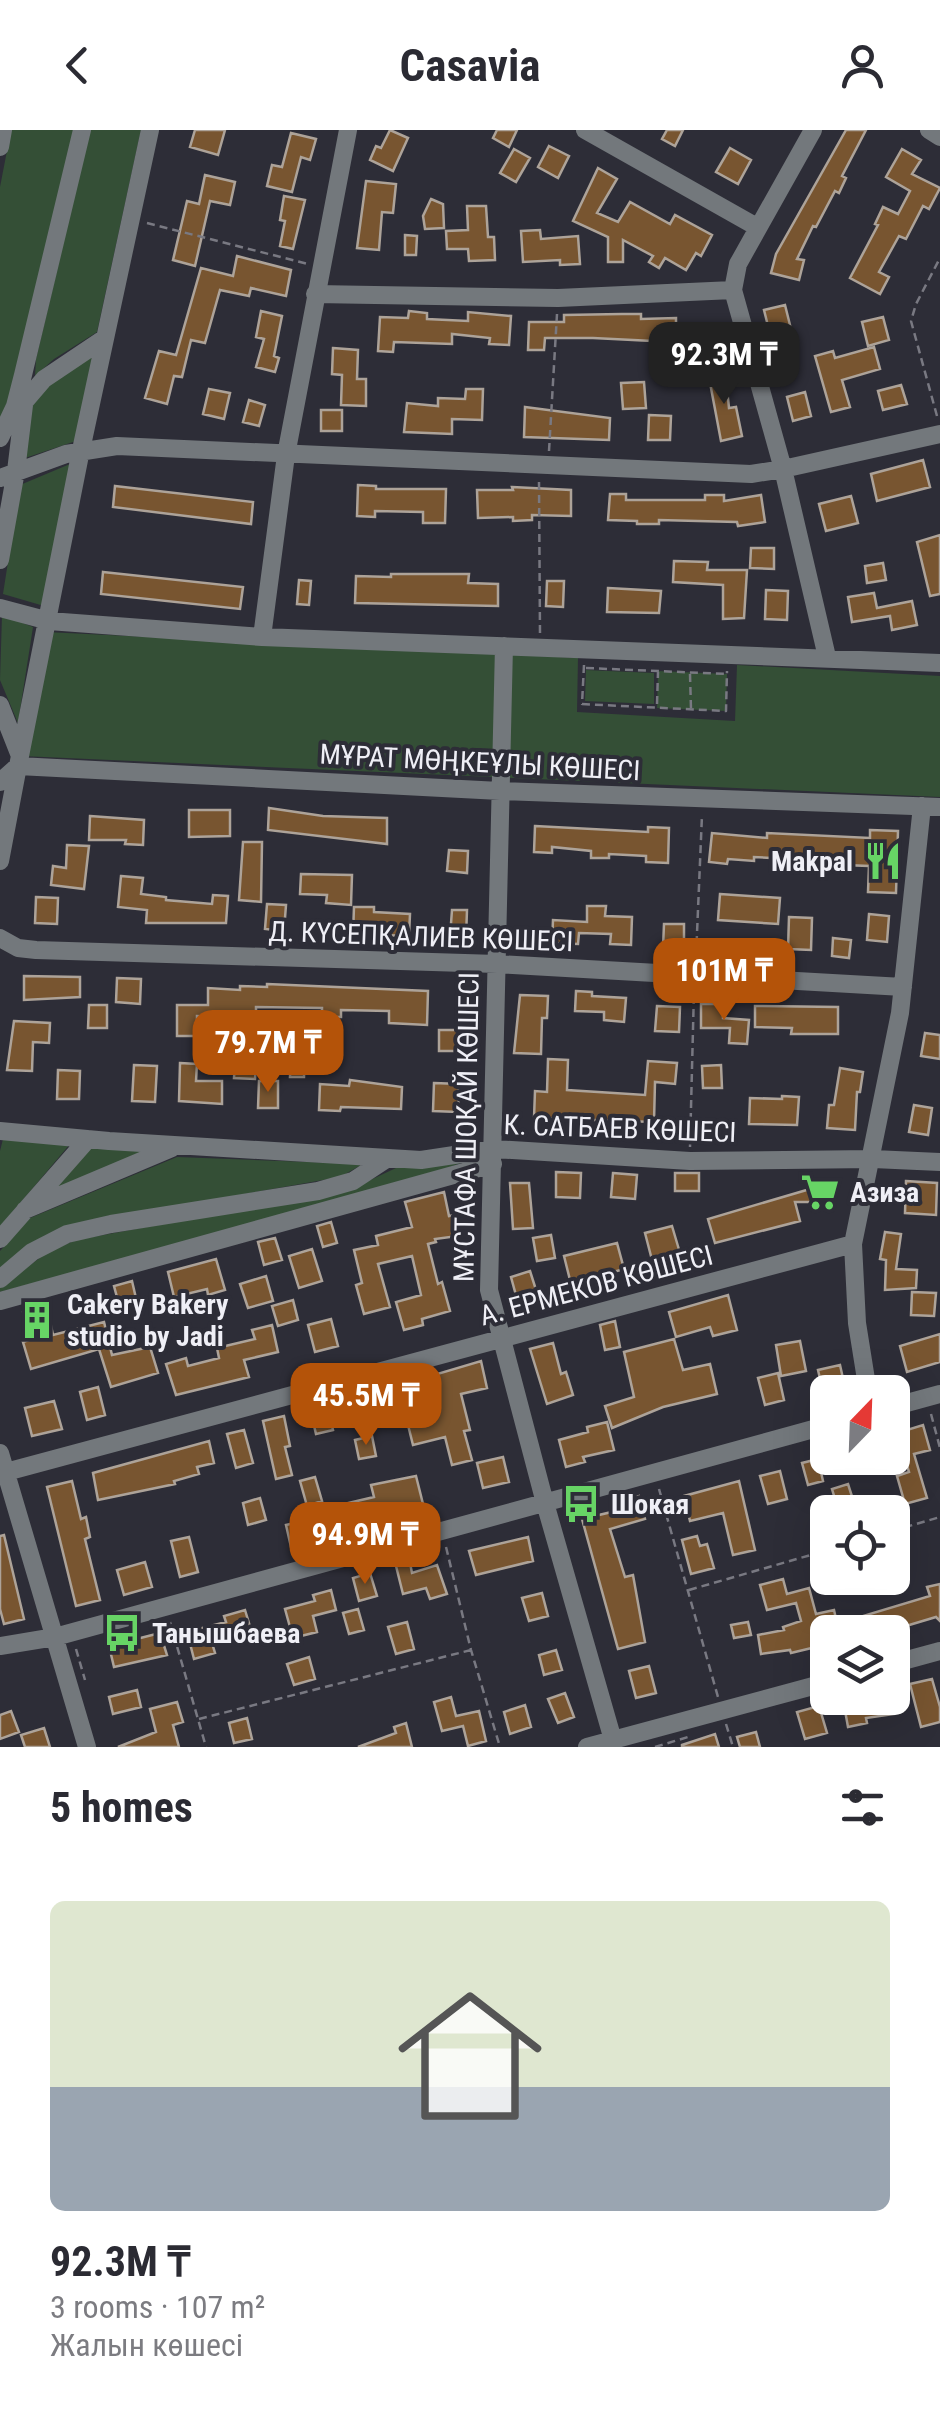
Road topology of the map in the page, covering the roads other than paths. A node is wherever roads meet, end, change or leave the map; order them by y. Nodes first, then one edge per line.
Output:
1 (3, 130) edge
2 (82, 130) edge
3 (150, 130) edge
4 (348, 130) edge
5 (585, 130) edge
6 (812, 130) edge
7 (929, 130) edge
8 (940, 136) edge
9 (0, 146) edge
10 (757, 226) junction
11 (734, 290) junction
12 (316, 294) junction
13 (105, 338) junction
14 (27, 360) junction
15 (24, 401) junction
16 (940, 431) edge
17 (3, 433) edge
18 (81, 450) junction
19 (286, 455) junction
20 (784, 470) junction
21 (8, 474) edge
22 (0, 560) edge
23 (0, 608) edge
24 (49, 621) junction
25 (262, 637) junction
26 (504, 646) junction
27 (827, 657) junction
28 (940, 662) edge
29 (0, 705) edge
30 (19, 761) junction
31 (0, 782) edge
32 (500, 791) junction
33 (931, 806) edge
34 (0, 861) edge
35 (0, 938) edge
36 (496, 964) junction
37 (904, 986) junction
38 (0, 1131) edge
39 (88, 1139) junction
40 (177, 1146) junction
41 (493, 1156) junction
42 (388, 1158) junction
43 (872, 1159) junction
44 (940, 1162) edge
45 (25, 1210) junction
46 (0, 1239) edge
47 (853, 1244) junction
48 (0, 1278) edge
49 (0, 1301) edge
50 (500, 1339) junction
51 (865, 1375) edge
52 (810, 1430) edge
53 (0, 1453) edge
54 (6, 1472) junction
55 (544, 1503) junction
56 (55, 1637) junction
57 (0, 1646) edge
58 (940, 1651) edge
59 (910, 1659) edge
60 (810, 1687) edge
61 (614, 1743) edge
62 (86, 1747) edge
63 (588, 1747) edge

1 - 9 street
2 - 14 street
3 - 13 street
4 - 12 street
5 - 10 street
6 - 10 street
7 - 8 street
10 - 11 street
11 - 12 street
11 - 20 street
12 - 19 street
13 - 15 street
13 - 18 street
14 - 15 street
14 - 17 street
15 - 17 street
15 - 21 street
16 - 20 street
18 - 19 street
18 - 21 street
18 - 24 street
19 - 20 street
19 - 25 street
20 - 27 street
21 - 22 street
23 - 24 street
24 - 25 street
24 - 30 street
25 - 26 street
26 - 27 street
26 - 32 street, МҰСТАФА ШОҚАЙ КӨШЕСІ
27 - 28 street
29 - 30 street
30 - 31 street
30 - 32 street, МҰРАТ МӨҢКЕҰЛЫ КӨШЕСІ
30 - 34 street
32 - 33 street, МҰРАТ МӨҢКЕҰЛЫ КӨШЕСІ
32 - 36 street, МҰСТАФА ШОҚАЙ КӨШЕСІ
33 - 37 street
35 - 36 street, Д. КҮСЕПҚАЛИЕВ КӨШЕСІ
36 - 37 street, Д. КҮСЕПҚАЛИЕВ КӨШЕСІ
36 - 41 street, МҰСТАФА ШОҚАЙ КӨШЕСІ
37 - 43 street
38 - 39 street, К. САТБАЕВ КӨШЕСІ
39 - 40 street, К. САТБАЕВ КӨШЕСІ
39 - 45 street
40 - 42 street, К. САТБАЕВ КӨШЕСІ
40 - 45 street
41 - 42 street, К. САТБАЕВ КӨШЕСІ
41 - 43 street, К. САТБАЕВ КӨШЕСІ
41 - 49 street
41 - 50 street, МҰСТАФА ШОҚАЙ КӨШЕСІ
42 - 48 street
43 - 44 street, К. САТБАЕВ КӨШЕСІ
43 - 47 street
45 - 46 street
47 - 50 street, А. ЕРМЕКОВ КӨШЕСІ
47 - 51 street
50 - 54 street, А. ЕРМЕКОВ КӨШЕСІ
50 - 55 street, МҰСТАФА ШОҚАЙ КӨШЕСІ
52 - 55 street
53 - 54 street
54 - 56 street
55 - 56 street
55 - 61 street, МҰСТАФА ШОҚАЙ КӨШЕСІ
56 - 57 street
56 - 62 street
58 - 59 street
60 - 61 street
61 - 63 street

